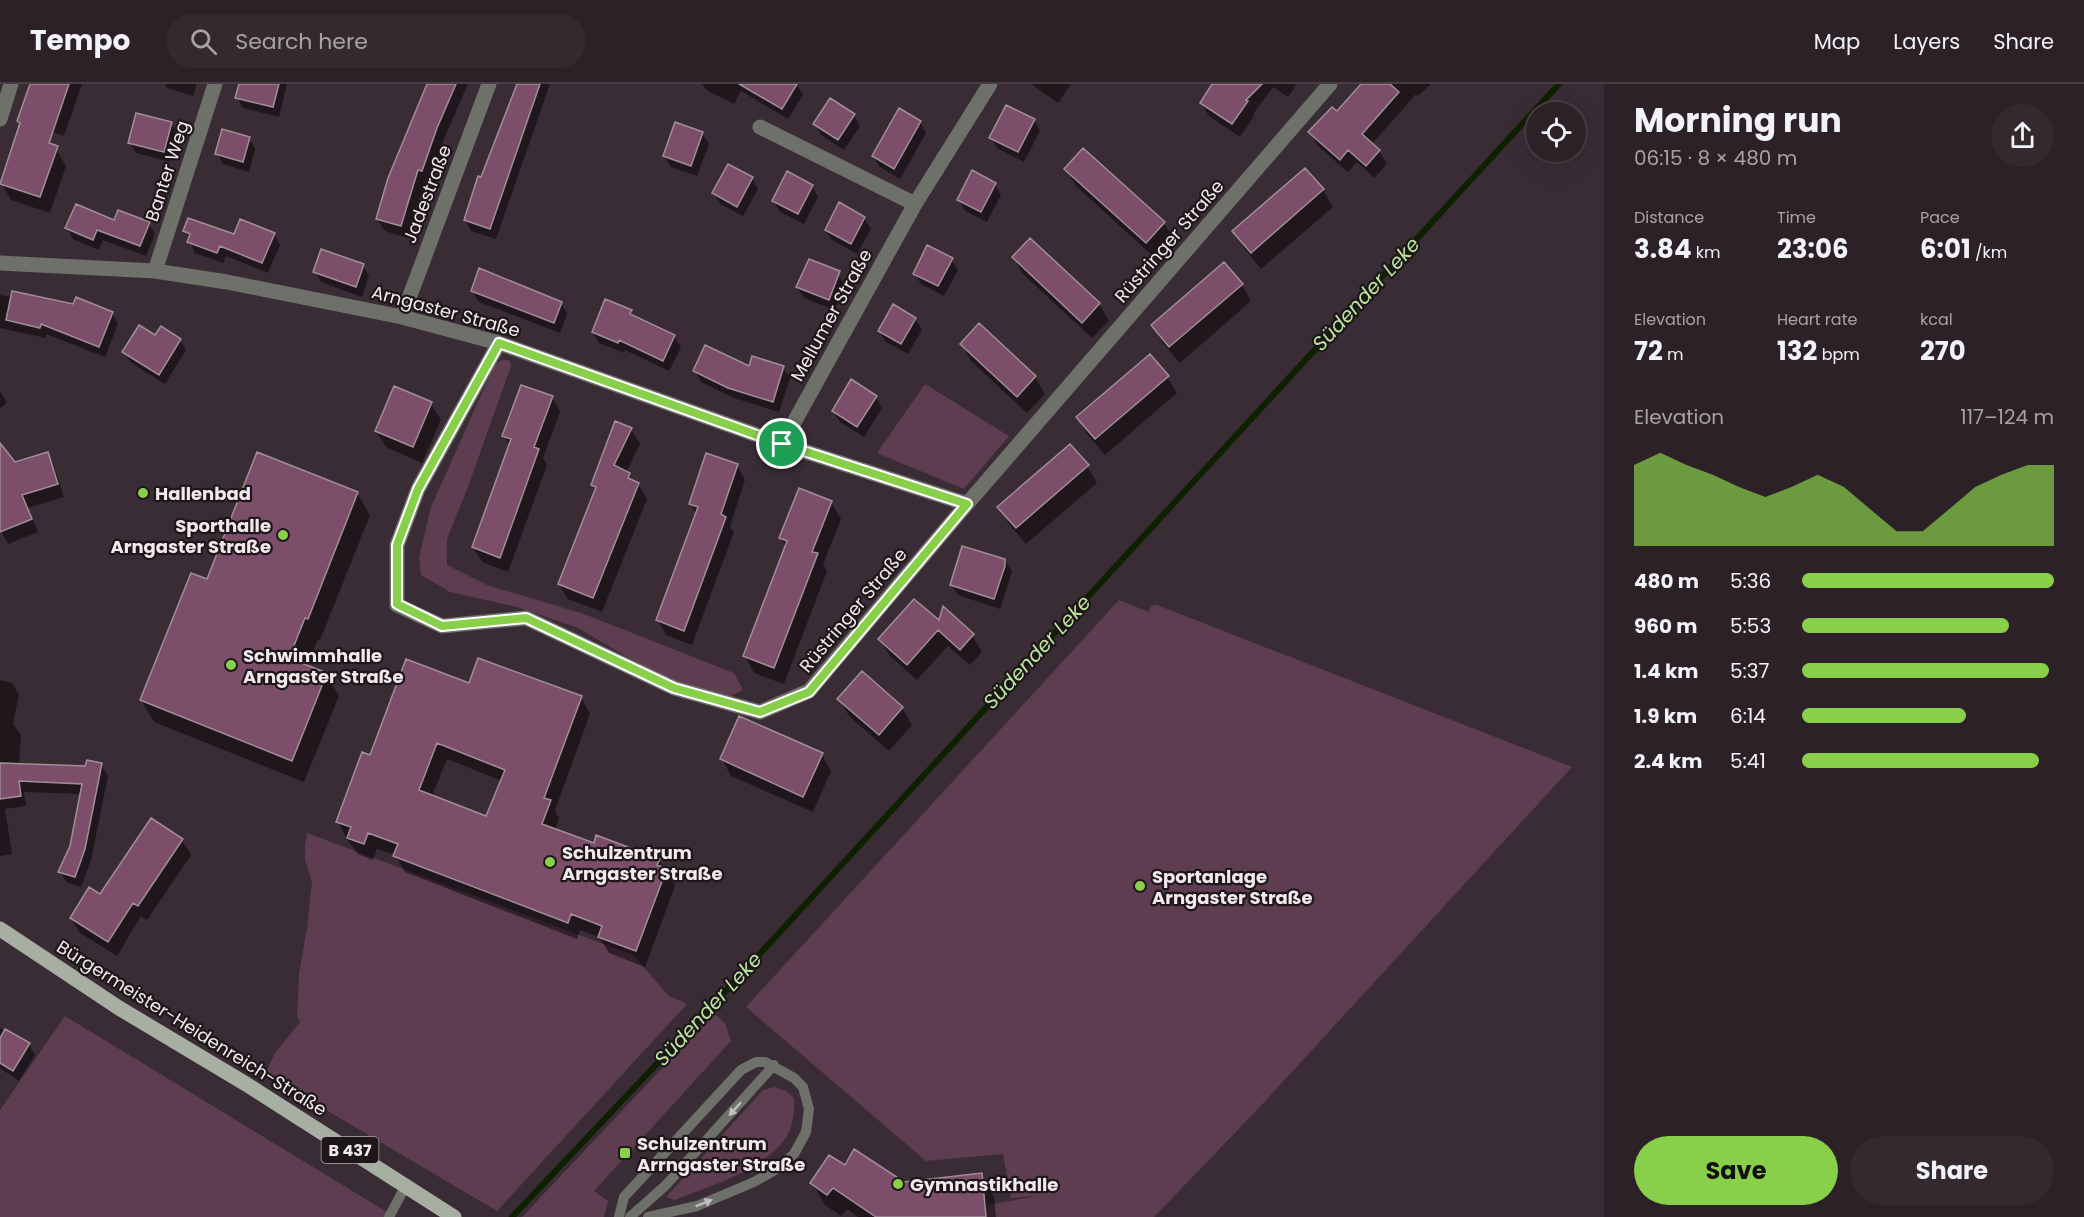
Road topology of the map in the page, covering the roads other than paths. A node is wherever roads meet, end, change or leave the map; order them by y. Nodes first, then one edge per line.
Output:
1 (11, 84) edge
2 (215, 84) edge
3 (489, 84) edge
4 (990, 84) edge
5 (1330, 84) edge
6 (0, 119) edge
7 (760, 127) dead end
8 (915, 204) junction
9 (0, 263) edge
10 (155, 271) junction
11 (402, 317) junction
12 (499, 343) junction
13 (782, 444) junction
14 (967, 504) junction
15 (0, 929) edge
16 (774, 1065) junction
17 (406, 1185) junction
18 (389, 1217) edge
19 (454, 1217) edge
20 (619, 1217) edge
21 (630, 1217) edge
22 (648, 1217) edge

1 - 6 street
2 - 10 street, Banter Weg
3 - 11 street, Jadestraße
4 - 8 street, Mellumer Straße
5 - 14 street, Rüstringer Straße
7 - 8 street
8 - 13 street, Mellumer Straße
9 - 10 street, Arngaster Straße
10 - 11 street, Arngaster Straße
11 - 12 street, Arngaster Straße
12 - 13 street, Arngaster Straße
12 - 14 street, Rüstringer Straße
13 - 14 street, Arngaster Straße
15 - 17 main road, Bürgermeister-Heidenreich-Straße / B 437
16 - 20 lane
16 -> 21 lane
22 -> 16 lane
17 - 18 lane
17 - 19 main road, Bürgermeister-Heidenreich-Straße / B 437

